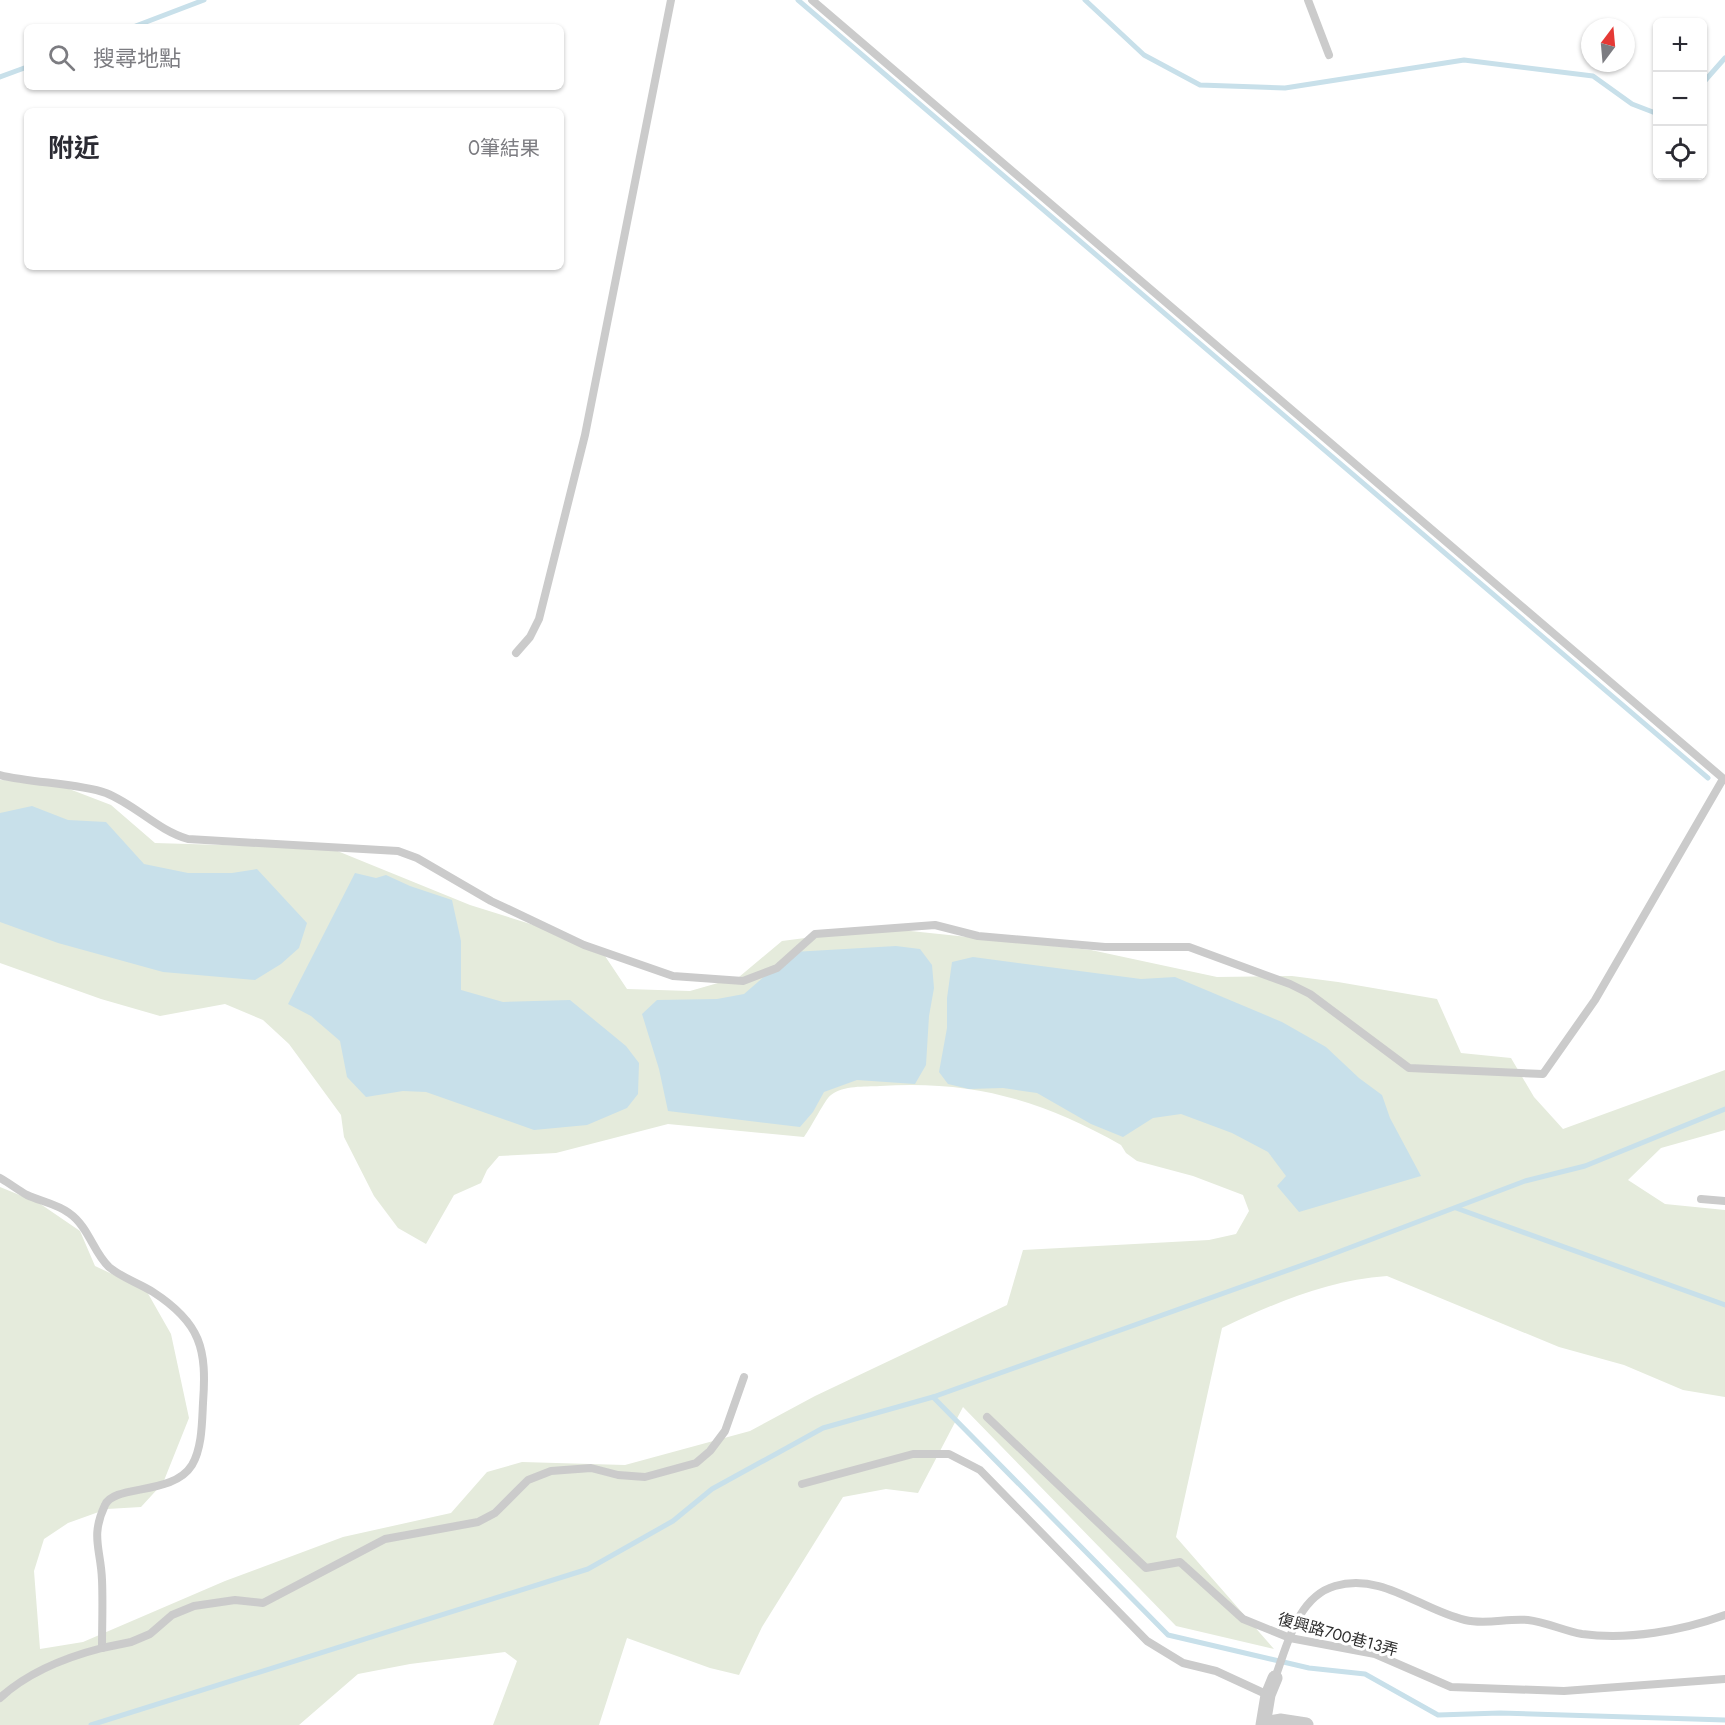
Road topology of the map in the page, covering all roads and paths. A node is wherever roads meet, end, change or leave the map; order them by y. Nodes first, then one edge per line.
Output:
1 (671, 0) edge
2 (812, 0) edge
3 (1308, 0) edge
4 (1329, 55) dead end
5 (516, 653) dead end
6 (0, 775) edge
7 (1724, 779) edge
8 (0, 1178) edge
9 (1701, 1199) dead end
10 (1725, 1201) edge
11 (744, 1377) dead end
12 (987, 1417) dead end
13 (802, 1484) dead end
14 (1725, 1615) edge
15 (1290, 1638) junction
16 (102, 1648) junction
17 (1275, 1678) joint
18 (1725, 1679) edge
19 (1268, 1695) junction
20 (0, 1698) edge
21 (1264, 1724) edge
22 (1305, 1725) edge

1 - 5 lane
2 - 7 lane
3 - 4 lane
6 - 7 lane
8 - 16 lane
9 - 10 lane
11 - 16 lane
12 - 15 lane, 復興路700巷13弄
13 - 19 lane
14 - 15 lane
15 - 17 lane
15 - 18 lane, 復興路700巷13弄
16 - 20 lane
17 - 19 street
19 - 21 street
21 - 22 street

